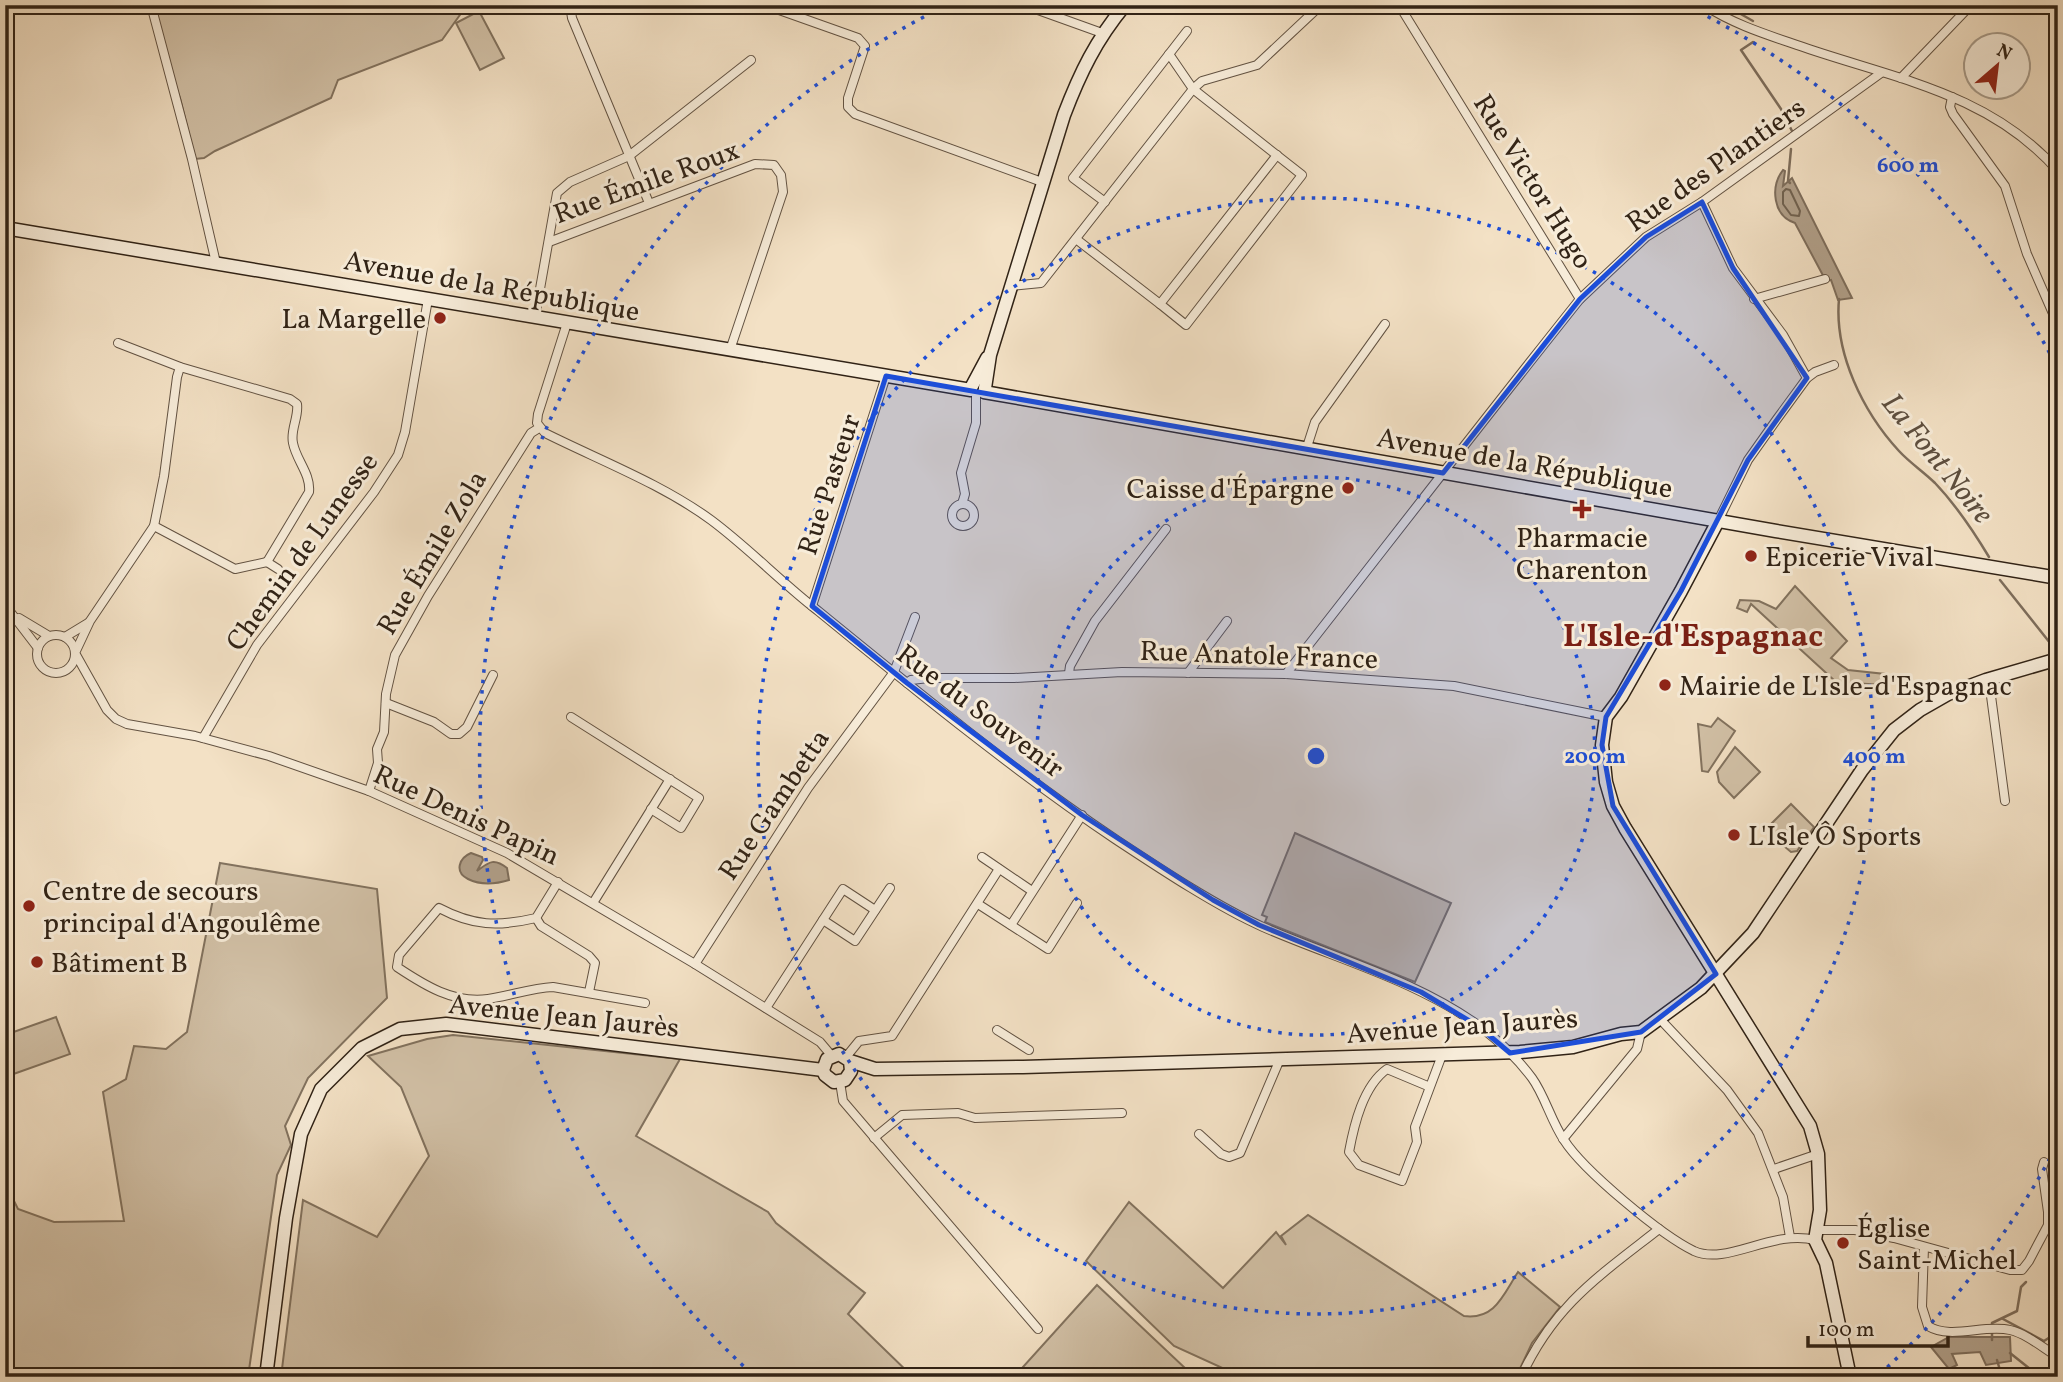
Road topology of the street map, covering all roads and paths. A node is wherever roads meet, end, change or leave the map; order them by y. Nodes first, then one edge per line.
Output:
1 (151, 5) edge
2 (570, 5) edge
3 (765, 5) edge
4 (1024, 5) edge
5 (1125, 5) edge
6 (1321, 5) edge
7 (1399, 5) edge
8 (1704, 5) edge
9 (1971, 5) edge
10 (1186, 31) dead end
11 (1102, 33) junction
12 (1169, 54) junction
13 (751, 60) dead end
14 (1881, 73) junction
15 (1900, 78) junction
16 (1193, 89) junction
17 (1952, 97) junction
18 (1277, 155) junction
19 (629, 156) junction
20 (2058, 171) edge
21 (1042, 181) junction
22 (1105, 202) junction
23 (1702, 202) junction
24 (649, 203) junction
25 (5, 228) edge
26 (1076, 239) junction
27 (549, 242) junction
28 (216, 263) junction
29 (1825, 279) dead end
30 (1011, 286) junction
31 (428, 299) junction
32 (1580, 299) junction
33 (1754, 299) junction
34 (1160, 304) junction
35 (535, 317) junction
36 (567, 323) junction
37 (1385, 324) dead end
38 (2058, 325) edge
39 (118, 343) dead end
40 (730, 350) junction
41 (1834, 365) dead end
42 (180, 367) junction
43 (886, 376) junction
44 (1807, 378) junction
45 (977, 390) junction
46 (539, 428) junction
47 (1306, 450) junction
48 (1442, 473) junction
49 (962, 504) dead end
50 (1718, 521) junction
51 (154, 526) junction
52 (1166, 529) dead end
53 (267, 562) junction
54 (278, 569) dead end
55 (2058, 578) edge
56 (5, 605) edge
57 (812, 606) junction
58 (12, 614) junction
59 (915, 617) dead end
60 (90, 621) junction
61 (1227, 621) dead end
62 (49, 636) junction
63 (65, 637) junction
64 (38, 648) junction
65 (75, 653) junction
66 (2058, 659) edge
67 (68, 668) junction
68 (894, 672) junction
69 (87, 673) junction
70 (1069, 673) junction
71 (1188, 673) junction
72 (1286, 674) junction
73 (493, 676) dead end
74 (1986, 680) junction
75 (907, 683) junction
76 (386, 703) junction
77 (571, 717) dead end
78 (1606, 717) junction
79 (203, 738) junction
80 (670, 779) junction
81 (369, 791) junction
82 (2005, 801) dead end
83 (651, 809) junction
84 (1082, 815) junction
85 (982, 858) dead end
86 (999, 869) junction
87 (558, 882) junction
88 (890, 888) dead end
89 (1032, 891) junction
90 (593, 903) junction
91 (1077, 903) dead end
92 (978, 904) junction
93 (875, 910) junction
94 (536, 918) junction
95 (823, 920) junction
96 (1011, 925) junction
97 (695, 964) junction
98 (1716, 974) junction
99 (589, 992) junction
100 (645, 1003) dead end
101 (766, 1008) junction
102 (1659, 1018) junction
103 (997, 1030) dead end
104 (1641, 1032) junction
105 (1029, 1050) dead end
106 (1510, 1053) junction
107 (831, 1055) junction
108 (1442, 1055) junction
109 (848, 1059) junction
110 (1280, 1059) junction
111 (875, 1069) junction
112 (823, 1070) junction
113 (844, 1079) junction
114 (1430, 1087) junction
115 (1122, 1114) dead end
116 (1199, 1134) dead end
117 (874, 1138) junction
118 (1563, 1139) junction
119 (1818, 1154) junction
120 (2044, 1162) dead end
121 (1774, 1170) junction
122 (1659, 1229) junction
123 (1817, 1235) junction
124 (1790, 1237) junction
125 (1924, 1247) junction
126 (1038, 1329) dead end
127 (2058, 1357) edge
128 (266, 1377) edge
129 (1521, 1377) edge
130 (1850, 1377) edge

1 - 28 street
2 - 19 street
3 - 21 street
4 - 11 street
5 - 11 main road
6 - 16 street
7 - 32 street, Rue Victor Hugo
8 - 14 street
9 - 15 street
10 - 12 street
11 - 21 main road
12 - 16 street
12 - 22 street
13 - 19 street
14 - 15 street
14 - 23 street, Rue des Plantiers
15 - 17 street
16 - 18 street
16 - 22 street
17 - 20 street
17 - 38 street
18 - 34 street
18 - 34 street
19 - 24 street
19 - 27 street
21 - 30 main road
22 - 26 street
23 - 32 street, Rue des Plantiers
23 - 33 street
24 - 27 street, Rue Émile Roux
24 - 40 street, Rue Émile Roux
25 - 28 main road, Avenue de la République
26 - 30 street
26 - 34 street
27 - 35 street
28 - 31 main road, Avenue de la République
29 - 33 street
30 - 45 main road
31 - 35 main road, Avenue de la République
31 - 79 street, Chemin de Lunesse
32 - 48 street, Rue Victor Hugo
33 - 44 street
35 - 36 main road, Avenue de la République
36 - 40 main road, Avenue de la République
36 - 46 street
37 - 47 street
39 - 42 street
40 - 43 main road, Avenue de la République
41 - 44 street
42 - 51 street
42 - 53 street
43 - 45 main road, Avenue de la République
43 - 57 street, Rue Pasteur
44 - 50 street
45 - 47 main road, Avenue de la République
45 - 49 street
46 - 57 street, Rue du Souvenir
46 - 76 street, Rue Émile Zola
47 - 48 main road, Avenue de la République
48 - 50 main road, Avenue de la République
48 - 72 street, Rue Victor Hugo
50 - 55 main road, Avenue de la République
50 - 78 main road
51 - 53 street
51 - 60 street
52 - 70 street
53 - 54 street
56 - 58 street
57 - 68 street, Rue du Souvenir
58 - 62 street
58 - 64 street
59 - 68 street, Rue Gambetta
60 - 63 street
60 - 65 street
61 - 71 street
62 - 63 street
62 - 64 street
63 - 65 street
64 - 67 street
65 - 67 street
65 - 69 street, Rue Denis Papin
66 - 74 main road, Avenue Jean Jaurès
67 - 69 street
68 - 75 street, Rue du Souvenir
68 - 97 street, Rue Gambetta
69 - 79 street, Rue Denis Papin
70 - 71 street, Rue Anatole France
70 - 75 street, Rue Anatole France
71 - 72 street, Rue Anatole France
72 - 78 street, Rue Anatole France
73 - 76 street
74 - 82 street
74 - 98 main road, Avenue Jean Jaurès
75 - 84 street, Rue du Souvenir
76 - 81 street, Rue Émile Zola
77 - 80 street
78 - 98 main road
79 - 81 street, Rue Denis Papin
80 - 83 street
80 - 83 street
81 - 87 street, Rue Denis Papin
83 - 90 street
84 - 89 street
84 - 106 street, Rue du Souvenir
85 - 86 street
86 - 89 street
86 - 92 street
87 - 90 street, Rue Denis Papin
87 - 94 street
88 - 93 street
89 - 96 street
90 - 97 street, Rue Denis Papin
91 - 96 street
92 - 96 street
92 - 109 street
93 - 95 street
93 - 95 street
94 - 99 street
94 - 99 street
95 - 101 street
97 - 101 street, Rue Denis Papin
98 - 102 main road, Avenue Jean Jaurès
98 - 119 main road
99 - 100 street
101 - 107 street, Rue Denis Papin
102 - 104 main road, Avenue Jean Jaurès
102 - 121 street
103 - 105 street
104 - 106 main road, Avenue Jean Jaurès
104 - 118 street
106 - 108 main road, Avenue Jean Jaurès
106 - 118 street, Rue du Souvenir
107 - 109 main road
107 - 112 main road
108 - 110 main road, Avenue Jean Jaurès
108 - 114 street
109 - 111 main road, Avenue Jean Jaurès
109 - 113 main road
110 - 111 main road, Avenue Jean Jaurès
110 - 116 street
111 - 113 main road, Avenue Jean Jaurès
112 - 113 main road
112 - 128 main road, Avenue Jean Jaurès
113 - 117 street
114 - 114 street
115 - 117 street
117 - 126 street
118 - 122 street, Rue du Souvenir
119 - 121 street
119 - 123 main road
120 - 125 street
121 - 124 street
122 - 124 street, Rue du Souvenir
122 - 129 street
123 - 124 street
123 - 125 street
123 - 130 main road
125 - 127 street

